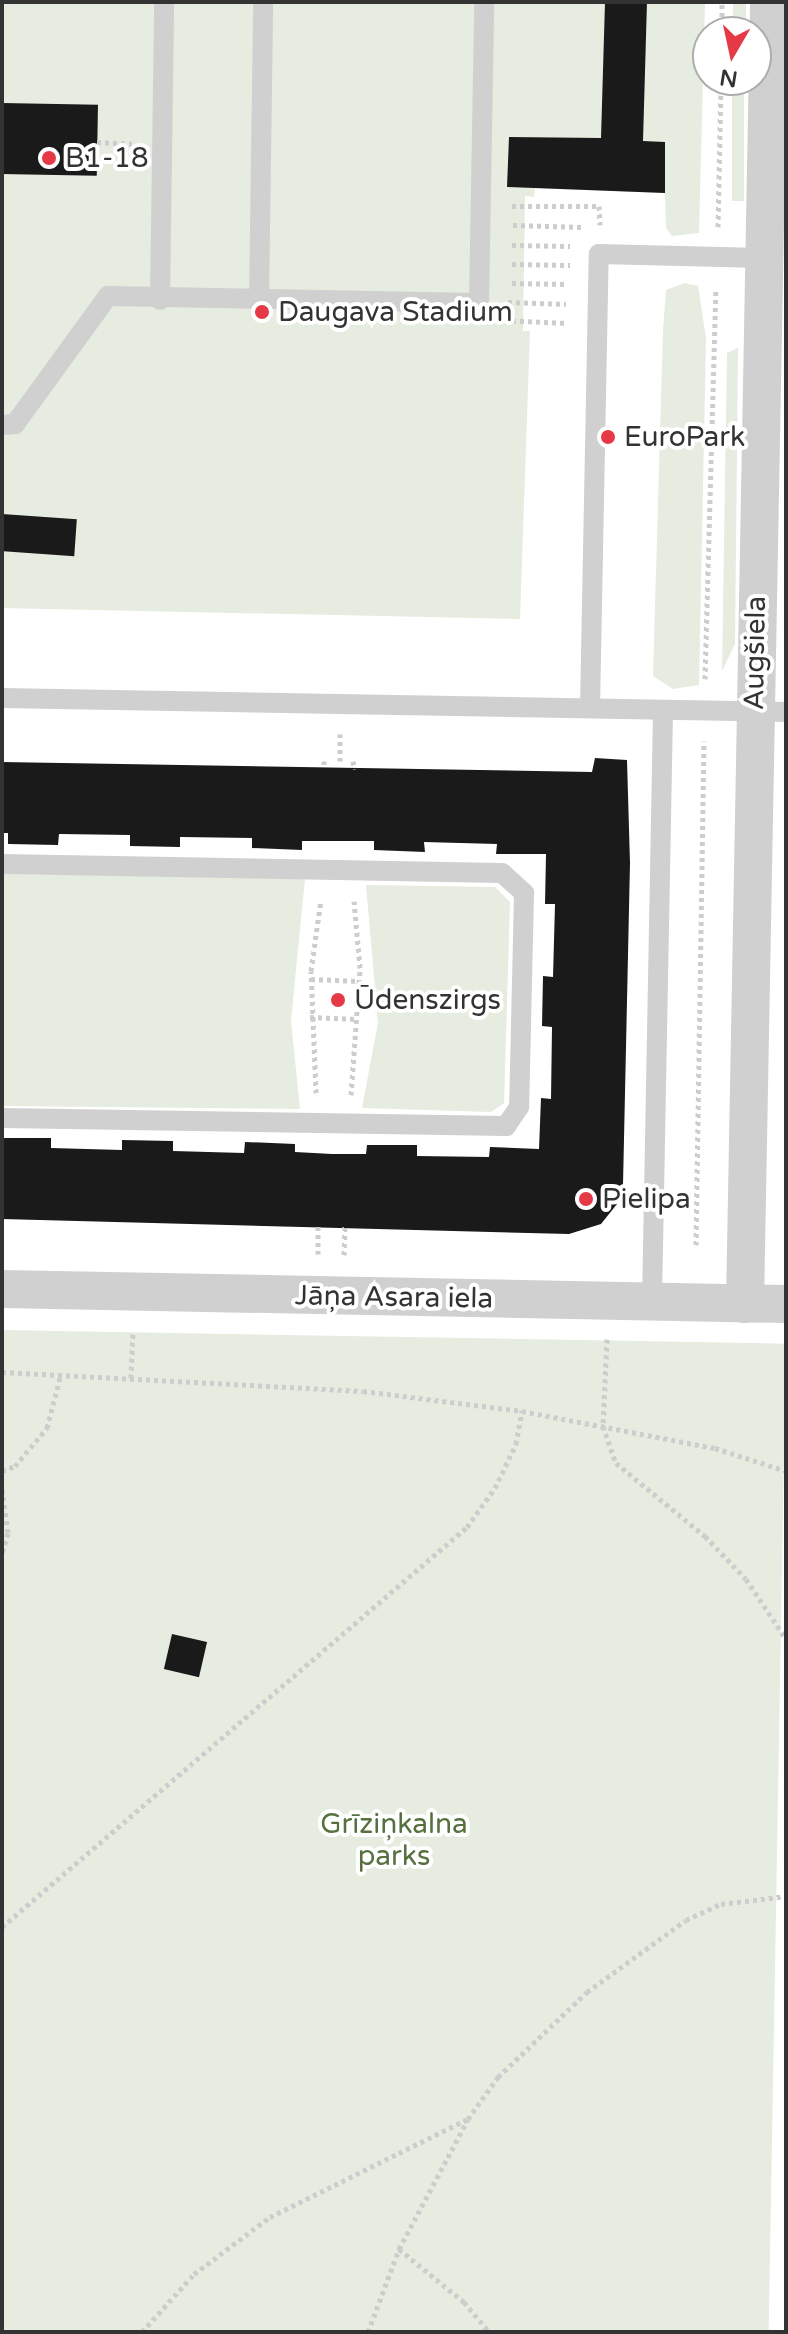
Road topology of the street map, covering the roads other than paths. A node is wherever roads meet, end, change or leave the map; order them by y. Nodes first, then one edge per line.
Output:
1 (164, 2) edge
2 (263, 2) edge
3 (484, 2) edge
4 (769, 2) edge
5 (774, 259) edge
6 (160, 300) junction
7 (259, 301) junction
8 (2, 425) edge
9 (2, 698) edge
10 (590, 708) junction
11 (663, 710) junction
12 (770, 712) edge
13 (2, 864) edge
14 (2, 1118) edge
15 (2, 1289) edge
16 (652, 1301) junction
17 (745, 1304) junction
18 (786, 1304) edge

1 - 6 lane
2 - 7 lane
3 - 7 lane
4 - 5 street, Augšiela
5 - 10 lane
5 - 12 street, Augšiela
6 - 7 lane
6 - 8 lane
9 - 10 lane
10 - 11 lane
11 - 12 lane
11 - 16 lane
12 - 17 street, Augšiela
13 - 14 lane
15 - 16 street, Jāņa Asara iela
16 - 17 street, Jāņa Asara iela
17 - 18 street, Jāņa Asara iela

